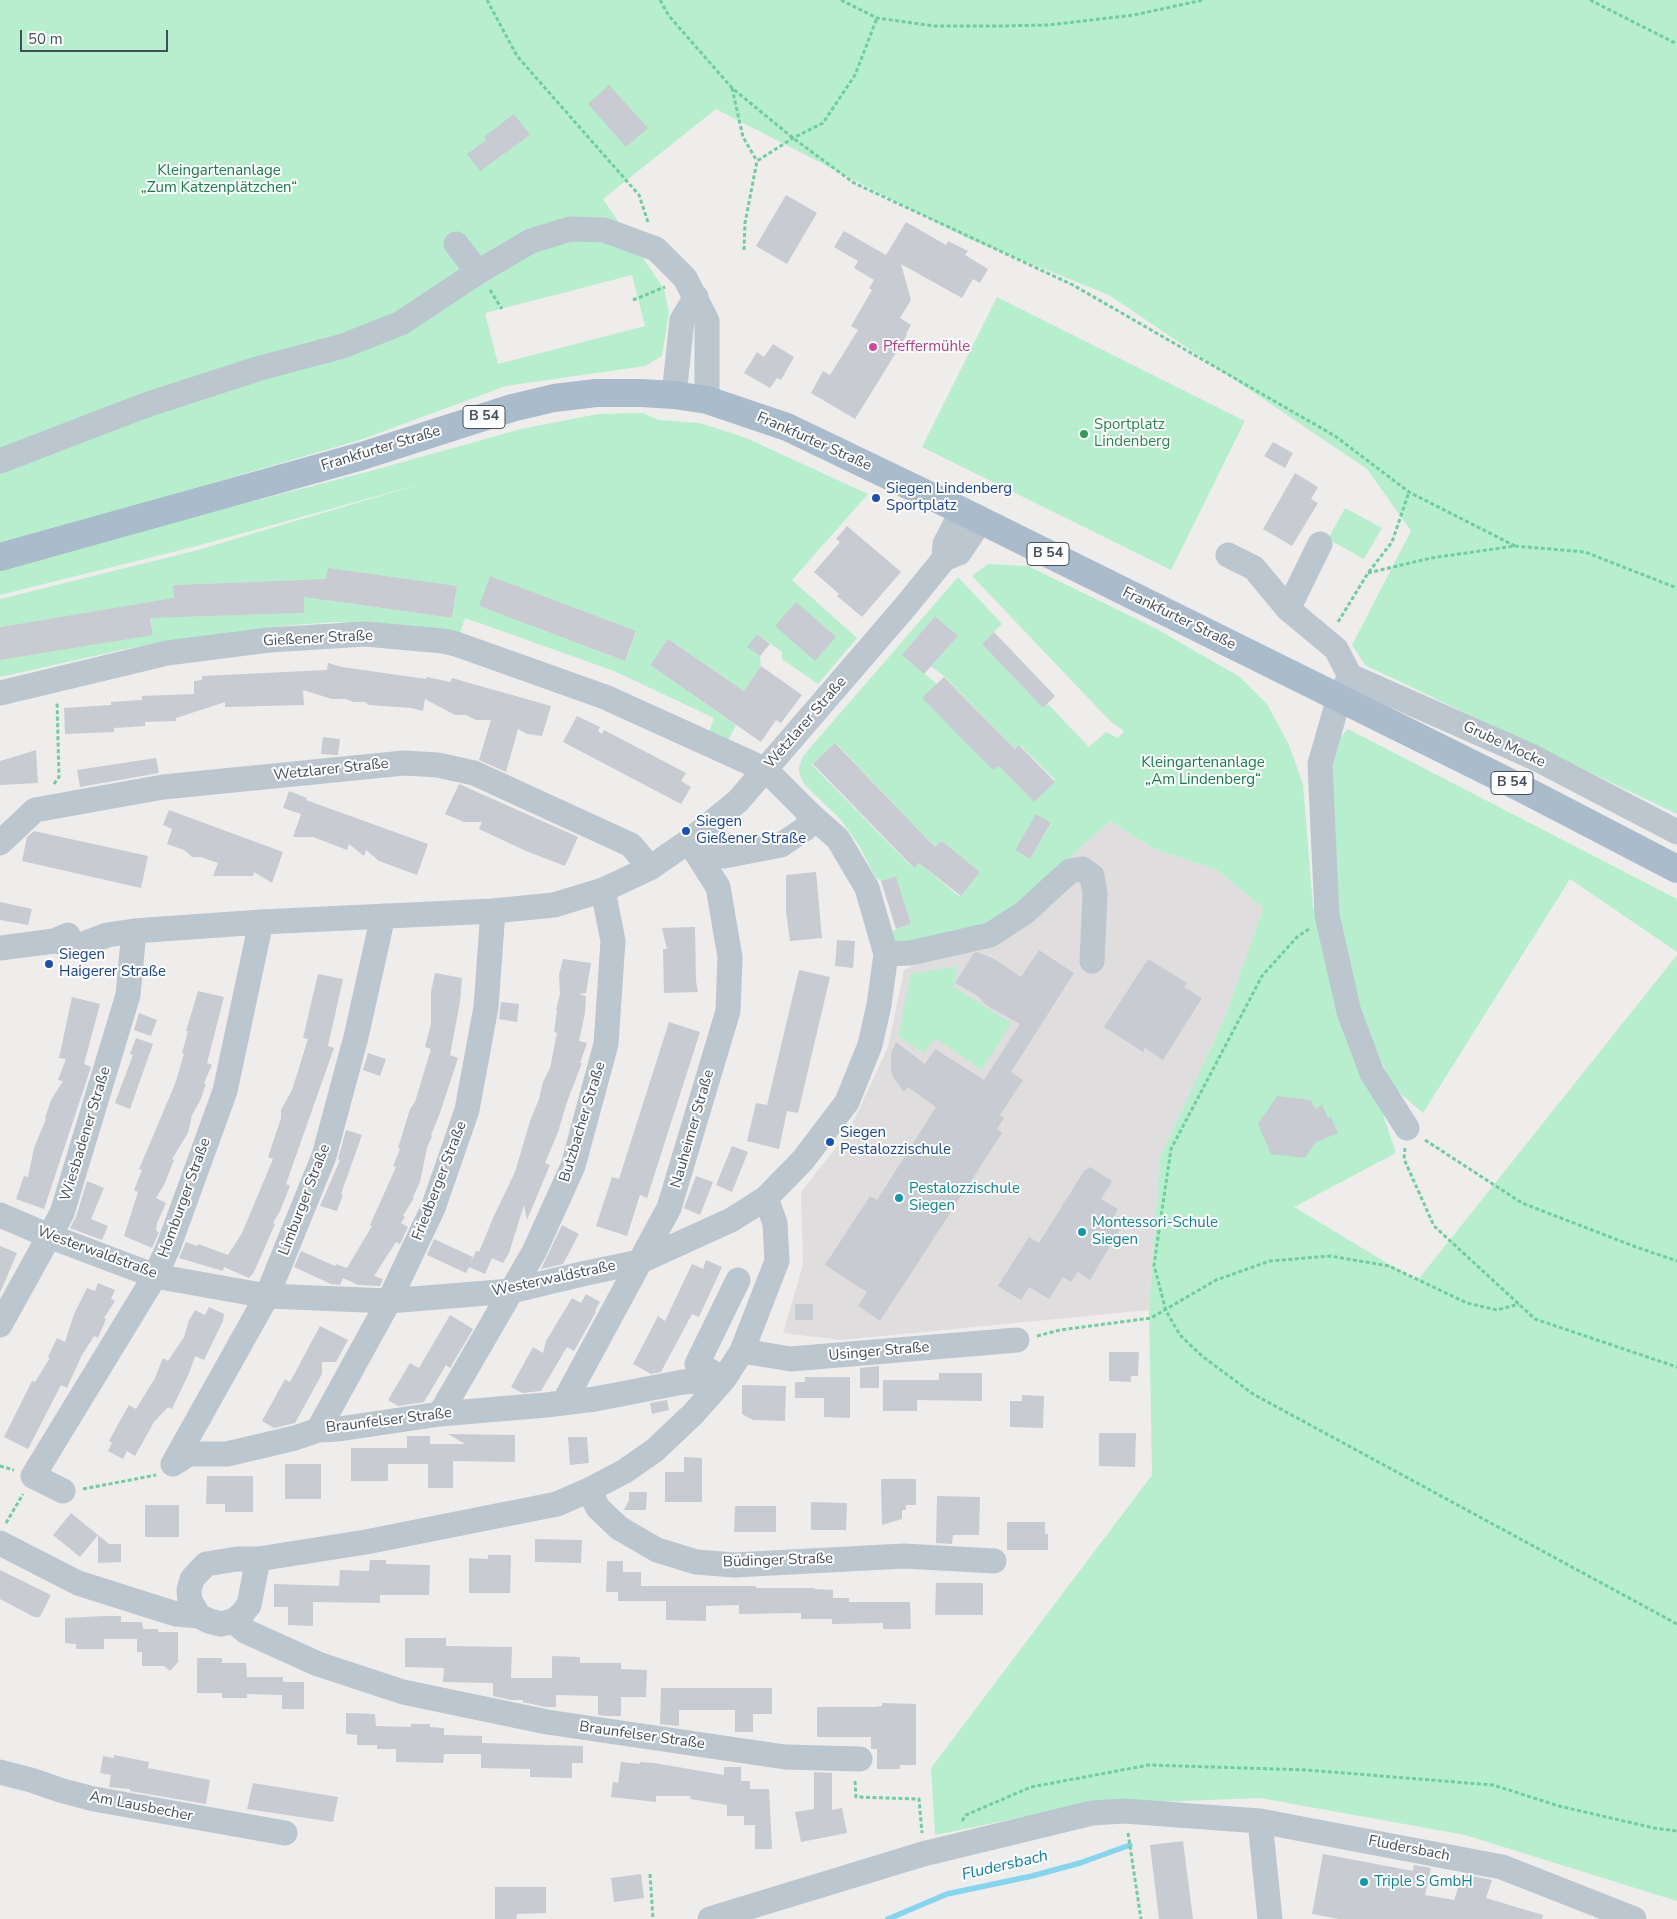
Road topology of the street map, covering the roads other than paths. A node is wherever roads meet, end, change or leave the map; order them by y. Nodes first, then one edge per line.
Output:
1 (456, 244) dead end
2 (478, 272) junction
3 (691, 288) junction
4 (674, 394) junction
5 (707, 400) junction
6 (0, 461) edge
7 (972, 516) junction
8 (1320, 544) dead end
9 (1228, 555) dead end
10 (0, 557) edge
11 (1288, 609) junction
12 (1344, 687) junction
13 (0, 693) edge
14 (766, 770) junction
15 (811, 815) junction
16 (1677, 832) edge
17 (689, 841) junction
18 (0, 843) edge
19 (650, 868) junction
20 (1677, 869) edge
21 (603, 890) junction
22 (493, 911) junction
23 (383, 916) junction
24 (261, 922) junction
25 (134, 931) junction
26 (0, 948) edge
27 (886, 954) junction
28 (1092, 961) dead end
29 (1407, 1128) road end
30 (766, 1198) junction
31 (0, 1215) edge
32 (49, 1236) junction
33 (639, 1262) junction
34 (155, 1276) junction
35 (738, 1280) dead end
36 (511, 1291) junction
37 (267, 1296) junction
38 (389, 1301) junction
39 (0, 1325) edge
40 (1017, 1340) road end
41 (742, 1351) junction
42 (724, 1378) junction
43 (564, 1402) junction
44 (440, 1414) junction
45 (318, 1430) junction
46 (173, 1464) joint
47 (589, 1490) junction
48 (63, 1491) road end
49 (2, 1535) edge
50 (258, 1559) junction
51 (994, 1561) dead end
52 (199, 1616) junction
53 (233, 1621) junction
54 (860, 1759) dead end
55 (0, 1772) edge
56 (1260, 1821) junction
57 (285, 1833) dead end
58 (710, 1919) edge
59 (1270, 1919) edge
60 (1634, 1919) edge

1 - 2 street
2 - 3 street
2 - 6 street
3 - 4 street
3 - 5 street
4 - 5 main road, Frankfurter Straße / B 54
4 - 10 main road, Frankfurter Straße / B 54
5 - 7 main road, Frankfurter Straße / B 54
7 - 12 main road, Frankfurter Straße / B 54
7 - 14 street, Wetzlarer Straße
8 - 11 street
9 - 11 street
11 - 12 street
12 - 16 street, Grube Mocke
12 - 20 main road, Frankfurter Straße / B 54
12 - 29 street
13 - 14 street, Gießener Straße
14 - 15 street, Westerwaldstraße
14 - 17 street, Wetzlarer Straße
15 - 17 street
15 - 27 street, Westerwaldstraße
17 - 19 street, Wetzlarer Straße
17 - 33 street, Nauheimer Straße
18 - 19 street, Wetzlarer Straße
19 - 21 street, Wetzlarer Straße
21 - 22 street, Wetzlarer Straße
21 - 36 street, Butzbacher Straße
22 - 23 street, Wetzlarer Straße
22 - 38 street, Friedberger Straße
23 - 24 street, Wetzlarer Straße
23 - 37 street, Limburger Straße
24 - 25 street, Wetzlarer Straße
24 - 34 street, Homburger Straße
25 - 26 street, Wetzlarer Straße
25 - 32 street, Wiesbadener Straße
27 - 28 street
27 - 30 street, Westerwaldstraße
30 - 33 street, Westerwaldstraße
30 - 41 street
31 - 32 street, Westerwaldstraße
32 - 34 street, Westerwaldstraße
32 - 39 street, Wiesbadener Straße
33 - 36 street, Westerwaldstraße
33 - 43 street, Nauheimer Straße
34 - 37 street, Westerwaldstraße
34 - 48 street, Homburger Straße
35 - 42 street
36 - 38 street, Westerwaldstraße
36 - 44 street, Butzbacher Straße
37 - 38 street, Westerwaldstraße
37 - 46 street, Limburger Straße
38 - 45 street, Friedberger Straße
40 - 41 street, Usinger Straße
41 - 42 street
42 - 43 street, Braunfelser Straße
42 - 47 street
43 - 44 street, Braunfelser Straße
44 - 45 street, Braunfelser Straße
45 - 46 street, Braunfelser Straße
47 - 50 street
47 - 51 street, Büdinger Straße
49 - 52 street
50 - 52 street
50 - 53 street
52 - 53 street
53 - 54 street, Braunfelser Straße
55 - 57 street, Am Lausbecher
56 - 58 street, Fludersbach
56 - 59 street
56 - 60 street, Fludersbach

